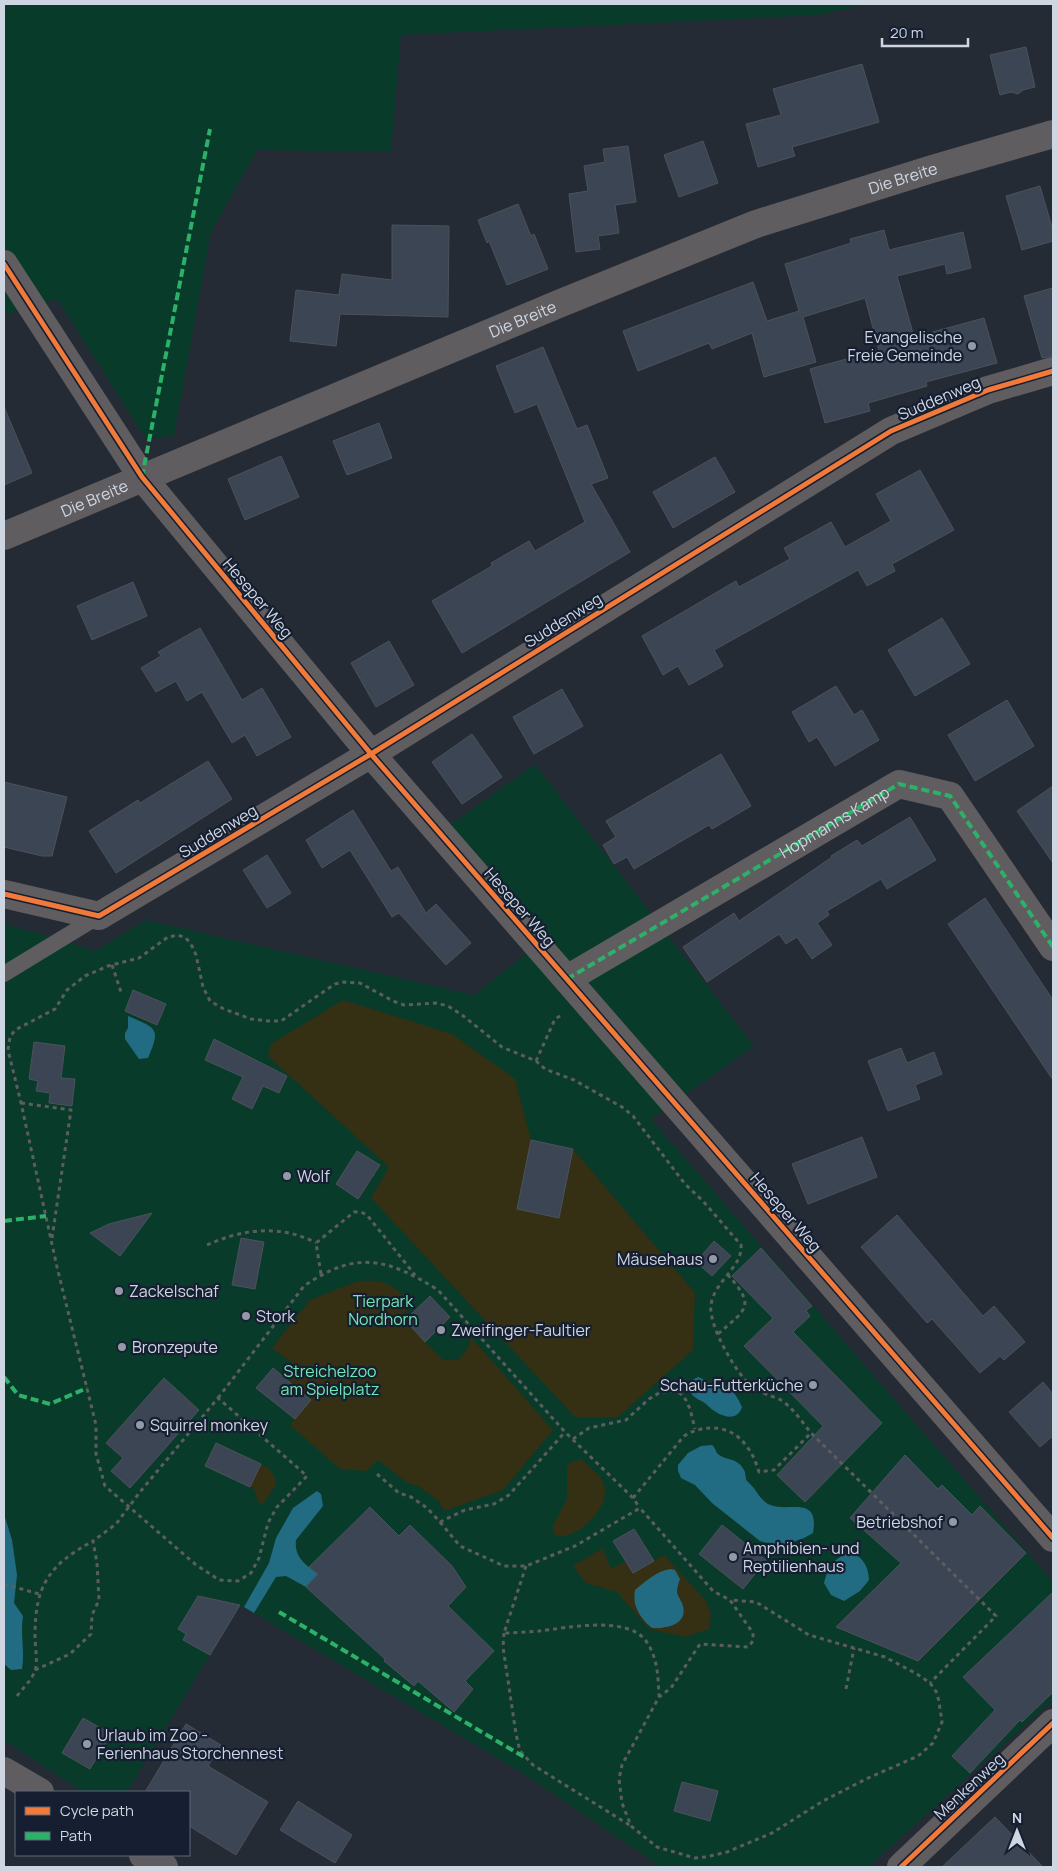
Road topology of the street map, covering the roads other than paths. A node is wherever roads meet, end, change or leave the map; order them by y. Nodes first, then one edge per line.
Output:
1 (1053, 134) edge
2 (4, 264) edge
3 (1053, 371) edge
4 (142, 477) junction
5 (4, 536) edge
6 (371, 754) junction
7 (4, 894) edge
8 (98, 916) junction
9 (1053, 948) edge
10 (4, 974) edge
11 (567, 979) junction
12 (1053, 1538) edge
13 (1053, 1723) edge
14 (4, 1771) edge
15 (38, 1791) edge
16 (145, 1856) edge
17 (164, 1867) edge
18 (901, 1867) edge

1 - 4 street, Die Breite
2 - 4 street, Heseper Weg
3 - 6 street, Suddenweg
4 - 5 street, Die Breite
4 - 6 street, Heseper Weg
6 - 8 street, Suddenweg
6 - 11 street, Heseper Weg
7 - 8 street
8 - 10 lane
9 - 11 street, Hopmanns Kamp
11 - 12 street, Heseper Weg
13 - 18 street, Menkenweg
14 - 15 street
16 - 17 street

